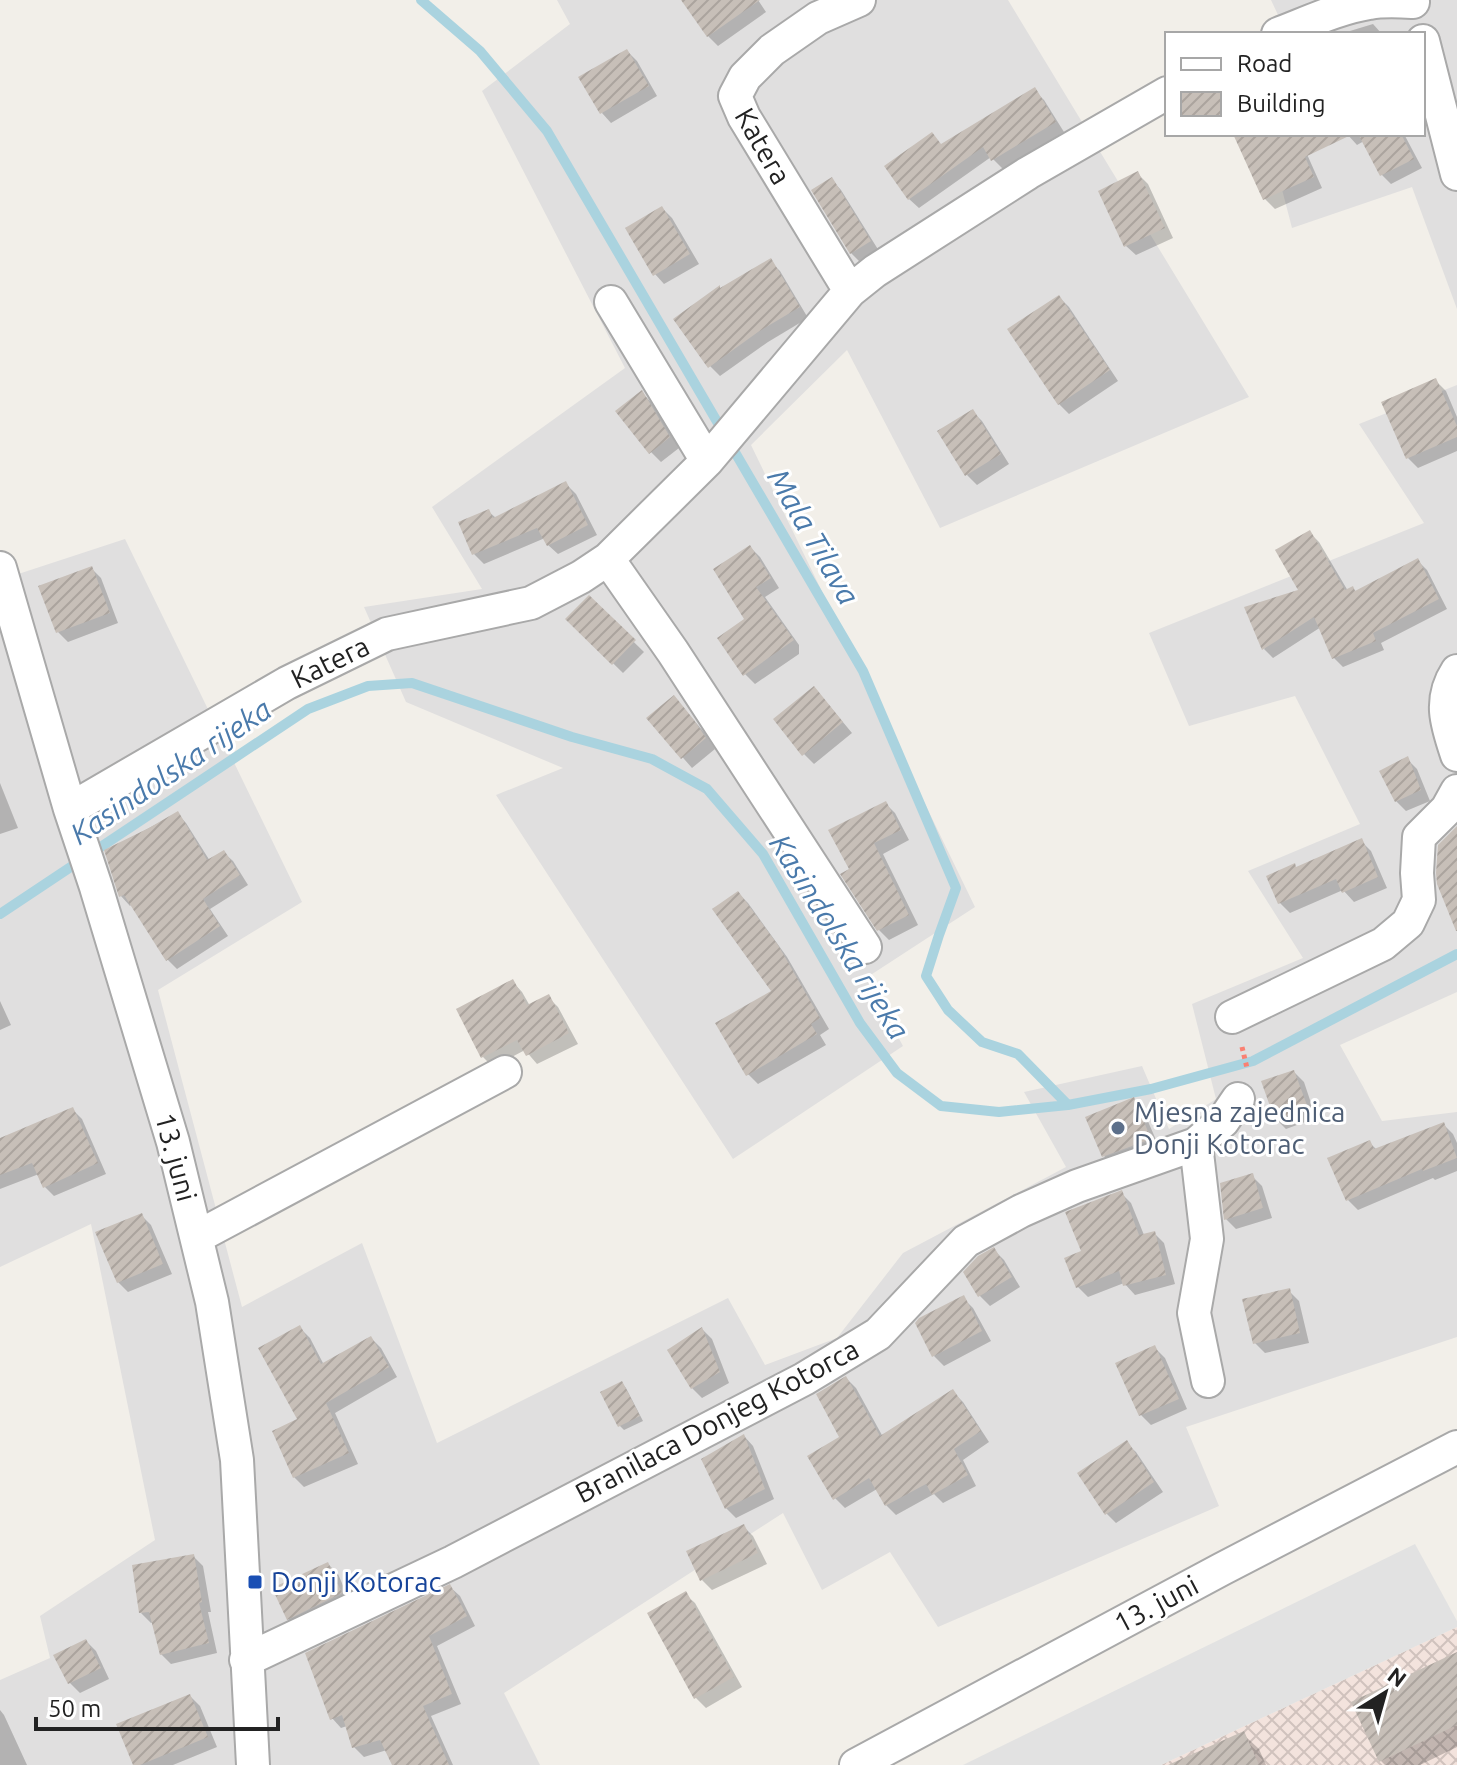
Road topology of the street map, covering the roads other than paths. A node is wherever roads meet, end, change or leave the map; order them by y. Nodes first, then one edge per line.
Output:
1 (859, 0) edge
2 (1413, 1) edge
3 (1283, 32) edge
4 (1421, 32) edge
5 (1425, 49) edge
6 (1165, 94) edge
7 (1457, 174) edge
8 (850, 291) junction
9 (611, 302) dead end
10 (711, 456) junction
11 (608, 559) junction
12 (0, 568) edge
13 (1457, 671) edge
14 (1457, 755) edge
15 (1457, 791) edge
16 (74, 823) junction
17 (865, 947) dead end
18 (1232, 1017) dead end
19 (505, 1072) dead end
20 (1243, 1087) road end
21 (1196, 1144) junction
22 (197, 1237) junction
23 (1208, 1381) dead end
24 (1457, 1447) edge
25 (246, 1660) junction
26 (253, 1765) edge
27 (856, 1765) edge

1 - 8 street, Katera
2 - 3 street
2 - 4 street
5 - 7 street
6 - 8 street, Katera
8 - 10 street, Katera
9 - 10 street
10 - 11 street, Katera
11 - 16 street, Katera
11 - 17 street
12 - 16 street, 13. juni
13 - 14 street
15 - 18 street
16 - 22 street, 13. juni
19 - 22 street
20 - 21 street, Branilaca Donjeg Kotorca
21 - 23 street
21 - 25 street, Branilaca Donjeg Kotorca
22 - 25 street, 13. juni
24 - 27 street, 13. juni
25 - 26 street, 13. juni

